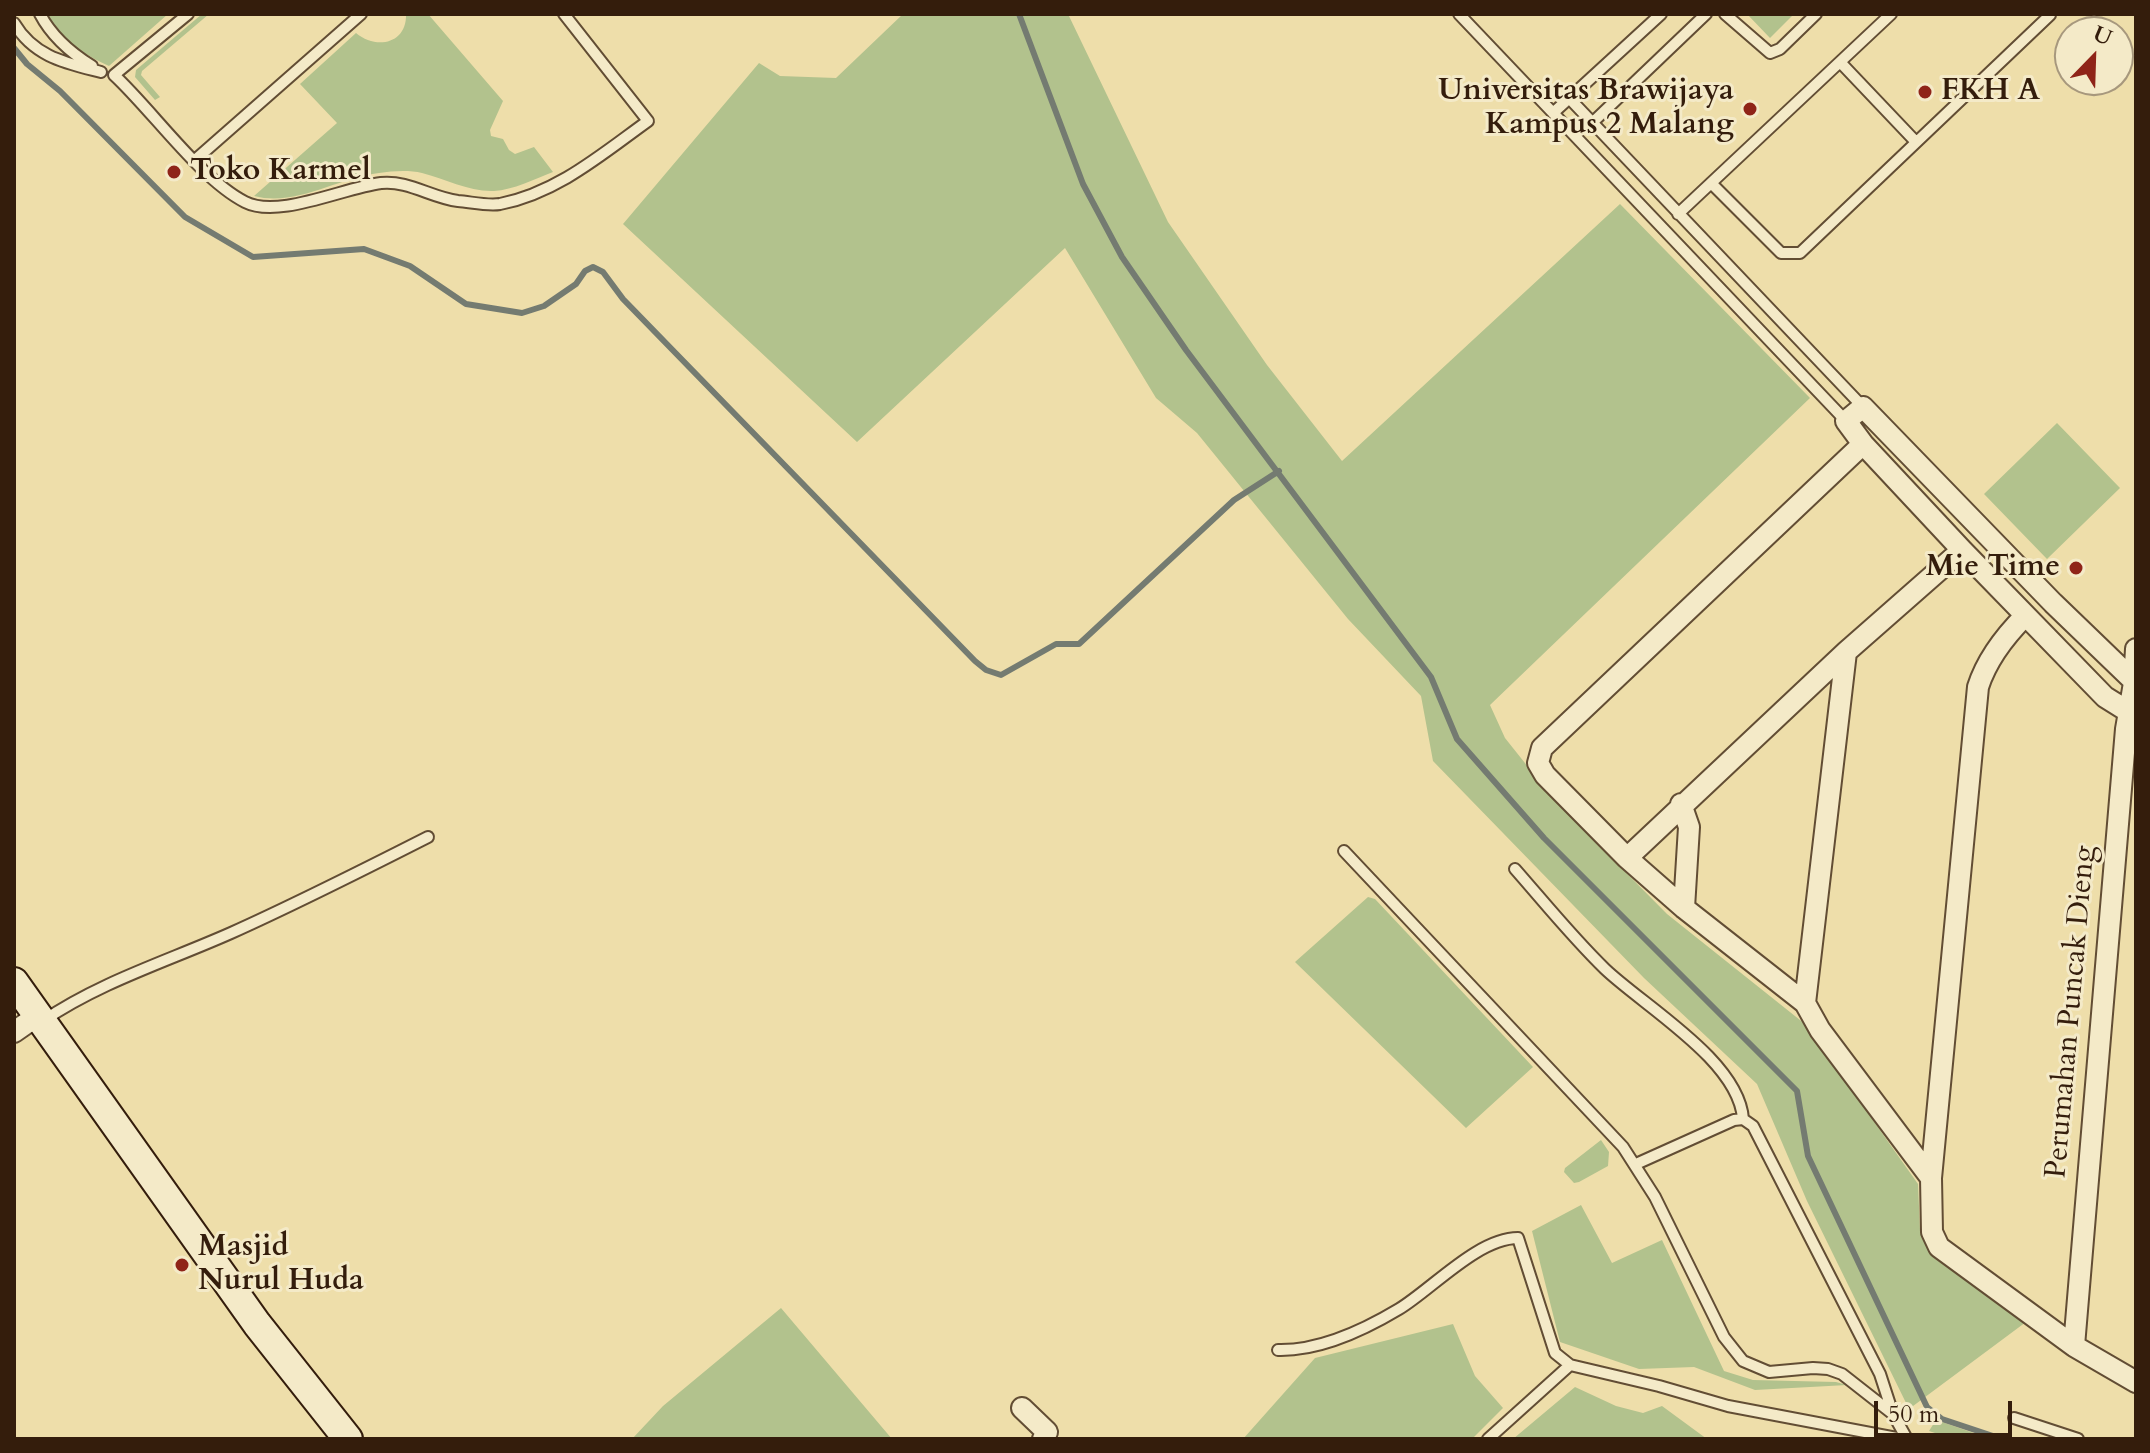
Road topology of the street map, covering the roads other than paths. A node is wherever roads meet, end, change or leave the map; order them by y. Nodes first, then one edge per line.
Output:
1 (40, 14) edge
2 (188, 14) edge
3 (361, 14) edge
4 (564, 14) edge
5 (1459, 14) edge
6 (1661, 14) edge
7 (1706, 14) edge
8 (1725, 14) edge
9 (1816, 14) edge
10 (1891, 14) edge
11 (2050, 15) edge
12 (14, 23) edge
13 (1840, 62) junction
14 (101, 72) junction
15 (114, 75) junction
16 (1569, 98) junction
17 (1553, 113) junction
18 (1592, 123) junction
19 (1916, 142) junction
20 (195, 160) junction
21 (1711, 183) junction
22 (1678, 214) junction
23 (1863, 407) junction
24 (1846, 421) junction
25 (1863, 444) junction
26 (1962, 550) junction
27 (2025, 616) junction
28 (2136, 649) edge
29 (1846, 652) junction
30 (2135, 683) edge
31 (2132, 712) edge
32 (1681, 804) junction
33 (428, 837) dead end
34 (1344, 851) dead end
35 (1627, 858) junction
36 (1515, 869) dead end
37 (1684, 908) junction
38 (14, 982) edge
39 (1805, 1003) junction
40 (39, 1019) junction
41 (14, 1032) edge
42 (1743, 1119) junction
43 (1636, 1164) junction
44 (1931, 1178) junction
45 (2074, 1346) junction
46 (1278, 1350) dead end
47 (1570, 1365) junction
48 (2136, 1382) edge
49 (1022, 1408) dead end
50 (1893, 1414) junction
51 (2014, 1418) dead end
52 (348, 1439) edge
53 (1043, 1439) edge
54 (1488, 1439) edge
55 (1905, 1439) edge
56 (2078, 1439) edge

1 - 14 lane
2 - 15 lane
3 - 20 lane
4 - 20 lane
5 - 17 lane
6 - 16 lane
7 - 18 lane
8 - 9 lane
10 - 13 lane
11 - 19 lane
12 - 14 lane
13 - 19 lane
13 - 21 lane
14 - 15 lane
15 - 20 lane
16 - 17 lane
16 - 18 lane
17 - 24 lane
18 - 22 lane
19 - 21 lane
21 - 22 lane
22 - 23 lane
23 - 24 street
23 - 30 street
24 - 25 street
25 - 26 street
25 - 35 street
26 - 27 street
26 - 29 street
27 - 31 street
27 - 44 street
28 - 30 street, Perumahan Puncak Dieng
29 - 32 street
29 - 39 street
30 - 31 street, Perumahan Puncak Dieng
31 - 45 street, Perumahan Puncak Dieng
32 - 35 street
32 - 37 street
33 - 40 lane
34 - 43 lane
35 - 37 street
36 - 42 lane
37 - 39 street
38 - 40 street
39 - 44 street
40 - 41 street
40 - 52 street
42 - 43 lane
42 - 50 lane
43 - 50 lane
44 - 45 street
45 - 48 street
46 - 47 lane
47 - 54 lane
47 - 55 lane
49 - 53 street
50 - 55 lane
51 - 56 lane

